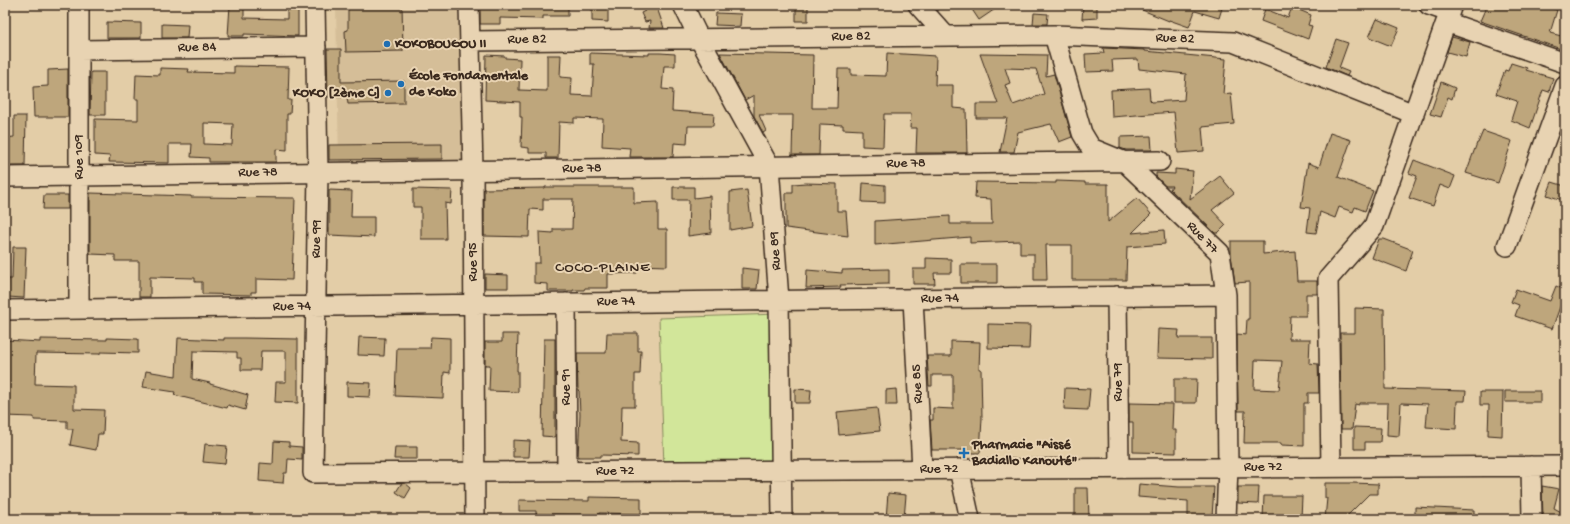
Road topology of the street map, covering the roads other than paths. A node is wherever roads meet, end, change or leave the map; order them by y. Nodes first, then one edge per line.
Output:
1 (79, 5) edge
2 (315, 5) edge
3 (469, 5) edge
4 (683, 5) edge
5 (918, 5) edge
6 (1429, 5) edge
7 (1449, 13) edge
8 (1054, 35) junction
9 (946, 36) junction
10 (699, 38) junction
11 (470, 41) junction
12 (316, 47) junction
13 (79, 50) junction
14 (1565, 63) edge
15 (1565, 86) edge
16 (1414, 114) junction
17 (1559, 119) edge
18 (1160, 161) dead end
19 (1125, 162) junction
20 (769, 166) junction
21 (473, 170) junction
22 (318, 172) junction
23 (79, 176) junction
24 (5, 177) edge
25 (1507, 246) dead end
26 (1226, 295) junction
27 (1117, 296) junction
28 (913, 299) junction
29 (779, 300) junction
30 (566, 303) junction
31 (473, 304) junction
32 (316, 306) junction
33 (79, 309) junction
34 (5, 310) edge
35 (1531, 466) junction
36 (1565, 466) edge
37 (1331, 467) junction
38 (1118, 468) junction
39 (1228, 468) junction
40 (922, 469) junction
41 (959, 469) junction
42 (781, 470) junction
43 (567, 471) junction
44 (474, 472) junction
45 (313, 473) joint
46 (475, 519) edge
47 (782, 519) edge
48 (970, 519) edge
49 (1226, 519) edge
50 (1532, 519) edge

1 - 13 street, Rue 109
2 - 12 street, Rue 99
3 - 11 street, Rue 95
4 - 10 street, Rue 89
5 - 9 street
6 - 7 street
7 - 14 street
7 - 16 street
8 - 9 street, Rue 82
8 - 16 street, Rue 82
8 - 19 street, Rue 77
9 - 10 street, Rue 82
10 - 11 street, Rue 82
10 - 20 street, Rue 89
11 - 21 street, Rue 95
12 - 13 street, Rue 84
12 - 22 street, Rue 99
13 - 23 street, Rue 109
15 - 17 street
16 - 37 street
17 - 25 street
18 - 19 street, Rue 78
19 - 20 street, Rue 78
19 - 26 street, Rue 77
20 - 21 street, Rue 78
20 - 29 street, Rue 89
21 - 22 street, Rue 78
21 - 31 street, Rue 95
22 - 23 street, Rue 78
22 - 32 street, Rue 99
23 - 24 street, Rue 78
23 - 33 street, Rue 109
26 - 27 street, Rue 74
26 - 39 street, Rue 77
27 - 28 street, Rue 74
27 - 38 street, Rue 79
28 - 29 street, Rue 74
28 - 40 street, Rue 85
29 - 30 street, Rue 74
29 - 42 street, Rue 89
30 - 31 street, Rue 74
30 - 43 street, Rue 91
31 - 32 street, Rue 74
31 - 44 street, Rue 95
32 - 33 street, Rue 74
32 - 45 street, Rue 99
33 - 34 street, Rue 74
35 - 36 street, Rue 72
35 - 37 street, Rue 72
35 - 50 street
37 - 39 street, Rue 72
38 - 39 street, Rue 72
38 - 41 street, Rue 72
39 - 49 street, Rue 77
40 - 41 street, Rue 72
40 - 42 street, Rue 72
41 - 48 street
42 - 43 street, Rue 72
42 - 47 street, Rue 89
43 - 44 street, Rue 72
44 - 45 street, Rue 72
44 - 46 street, Rue 95

